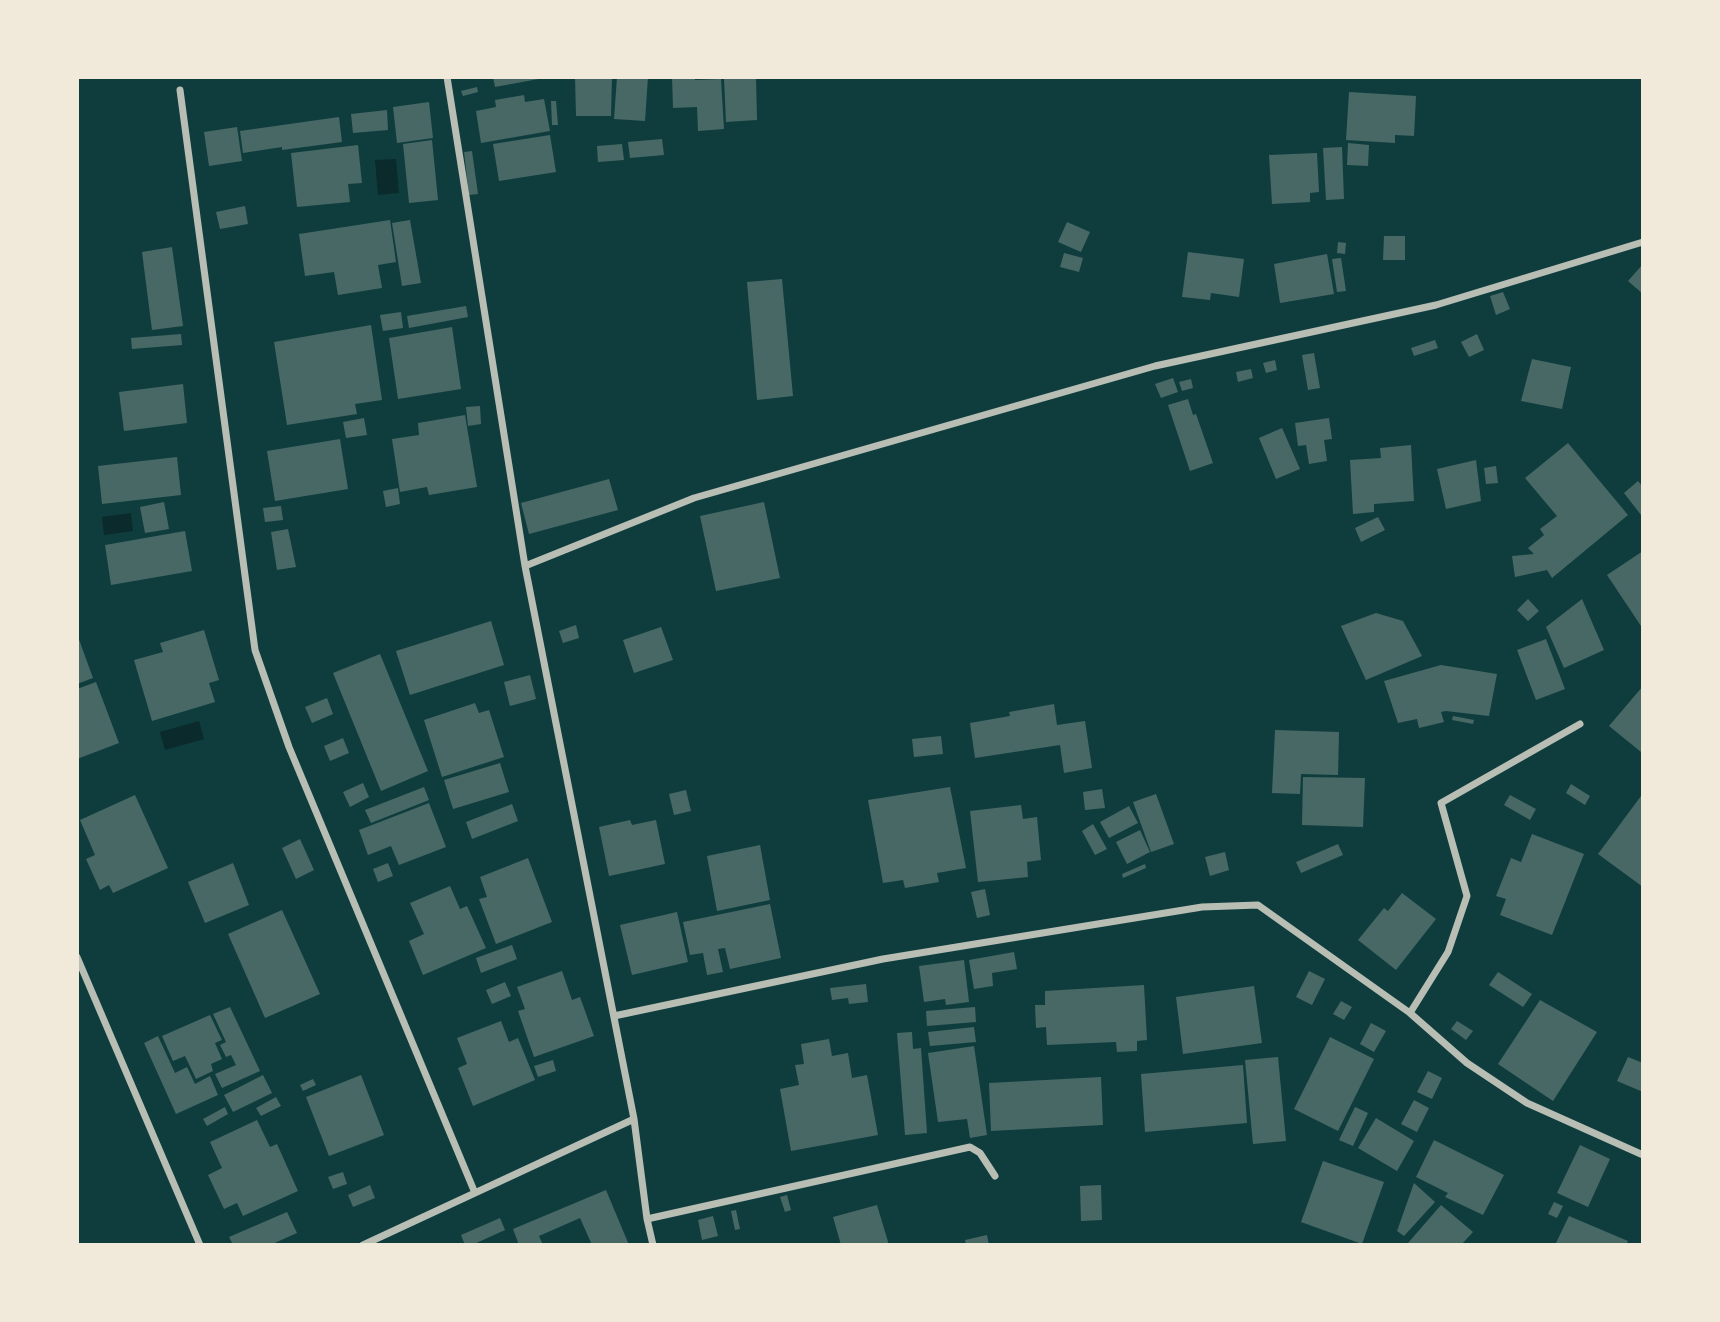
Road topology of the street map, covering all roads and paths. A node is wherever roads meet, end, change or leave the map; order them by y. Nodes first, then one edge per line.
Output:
1 (447, 77) edge
2 (180, 90) dead end
3 (1643, 242) edge
4 (525, 566) junction
5 (1580, 724) dead end
6 (77, 957) edge
7 (1410, 1013) junction
8 (614, 1016) junction
9 (634, 1119) junction
10 (1643, 1155) edge
11 (995, 1176) dead end
12 (475, 1194) junction
13 (647, 1219) junction
14 (200, 1245) edge
15 (363, 1245) edge
16 (653, 1245) edge

1 - 4 street
2 - 12 street
3 - 4 street
4 - 8 street
5 - 7 street
6 - 14 street
7 - 8 street
7 - 10 street
8 - 9 street
9 - 12 street
9 - 13 street
11 - 13 street
12 - 15 street
13 - 16 street

